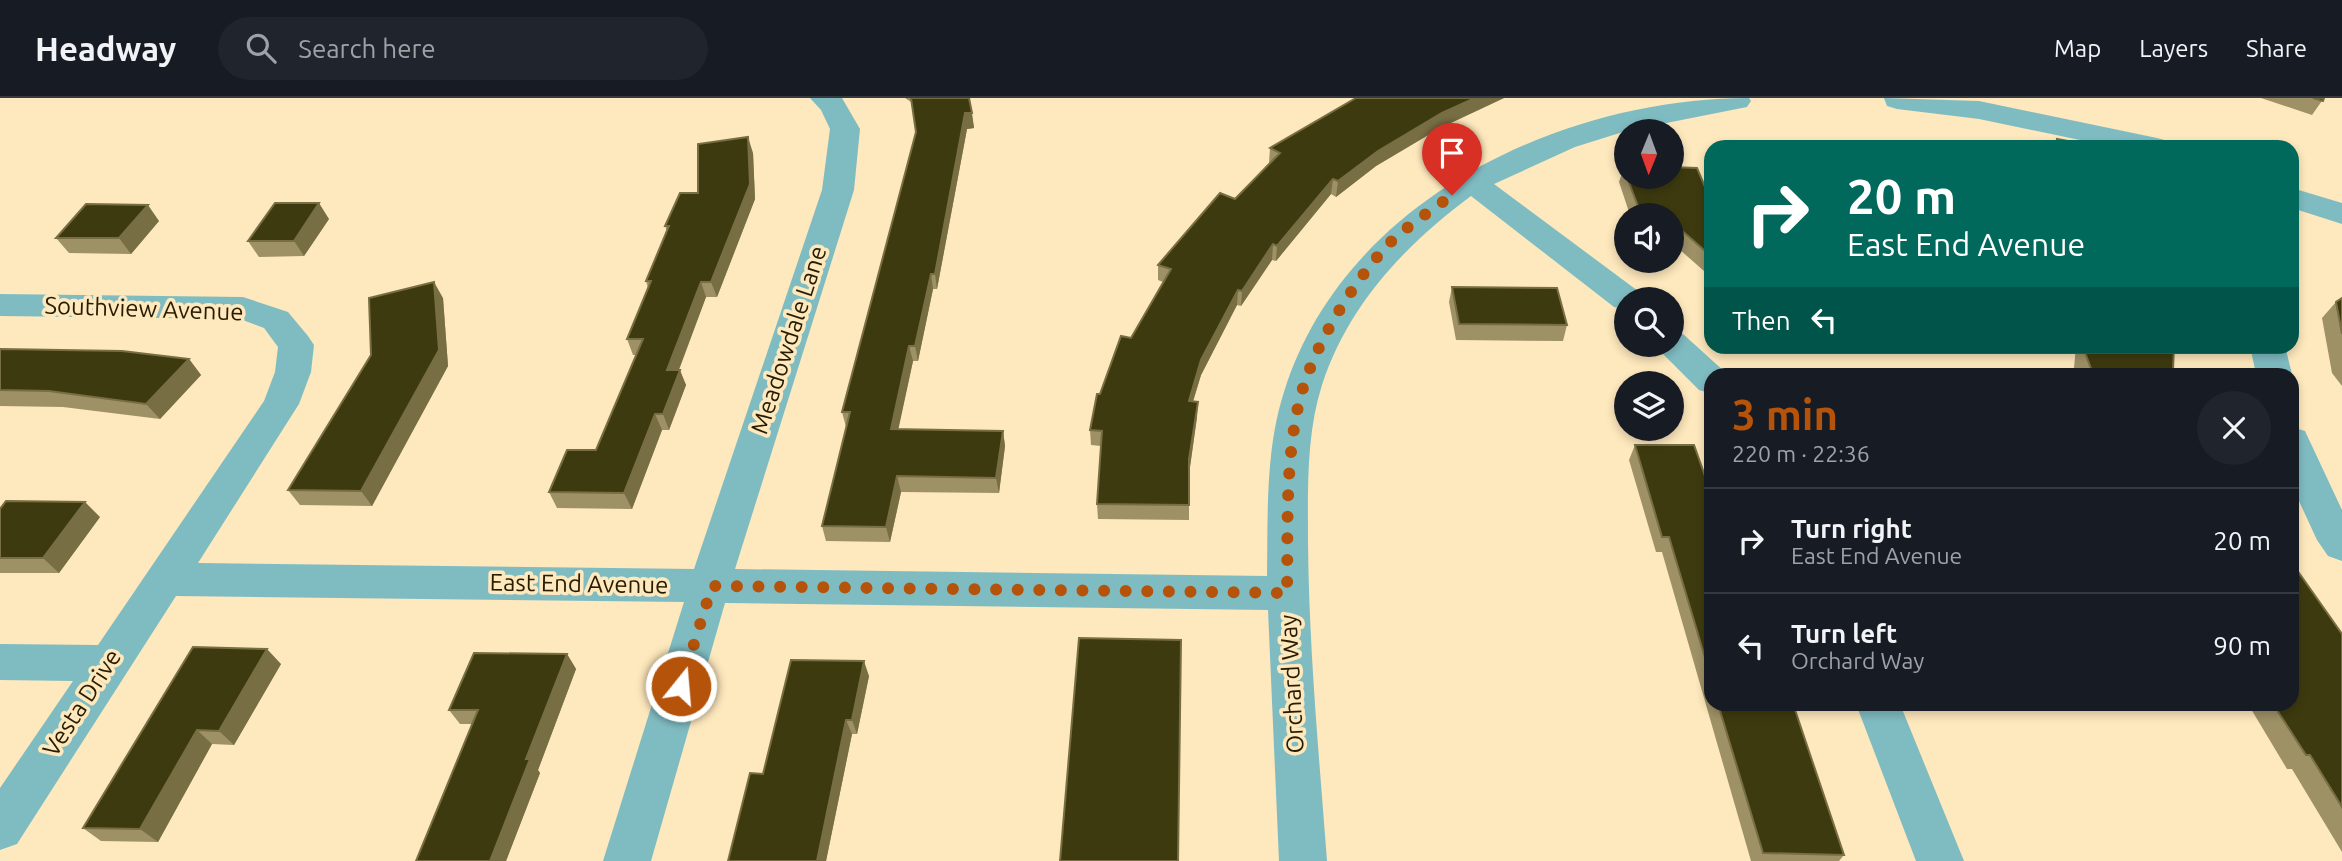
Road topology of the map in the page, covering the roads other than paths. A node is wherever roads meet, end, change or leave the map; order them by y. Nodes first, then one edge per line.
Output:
1 (824, 98) edge
2 (1898, 100) dead end
3 (1737, 101) dead end
4 (2123, 140) edge
5 (1472, 183) junction
6 (2299, 202) edge
7 (2342, 214) edge
8 (1614, 290) edge
9 (0, 305) edge
10 (1684, 354) edge
11 (1704, 373) edge
12 (2299, 457) edge
13 (2342, 545) edge
14 (164, 579) junction
15 (712, 586) junction
16 (1287, 593) junction
17 (0, 662) edge
18 (109, 663) junction
19 (1881, 711) edge
20 (0, 828) edge
21 (627, 861) edge
22 (1303, 861) edge
23 (1940, 861) edge

1 - 15 street, Meadowdale Lane
2 - 4 street
3 - 5 street, Orchard Way
5 - 8 street
5 - 16 street, Orchard Way
6 - 7 street
9 - 14 street, Southview Avenue
10 - 11 street
12 - 13 street
14 - 15 street, East End Avenue
14 - 18 street, Vesta Drive
15 - 16 street, East End Avenue
15 - 21 street, Meadowdale Lane
16 - 22 street, Orchard Way
17 - 18 street
18 - 20 street, Vesta Drive
19 - 23 street

